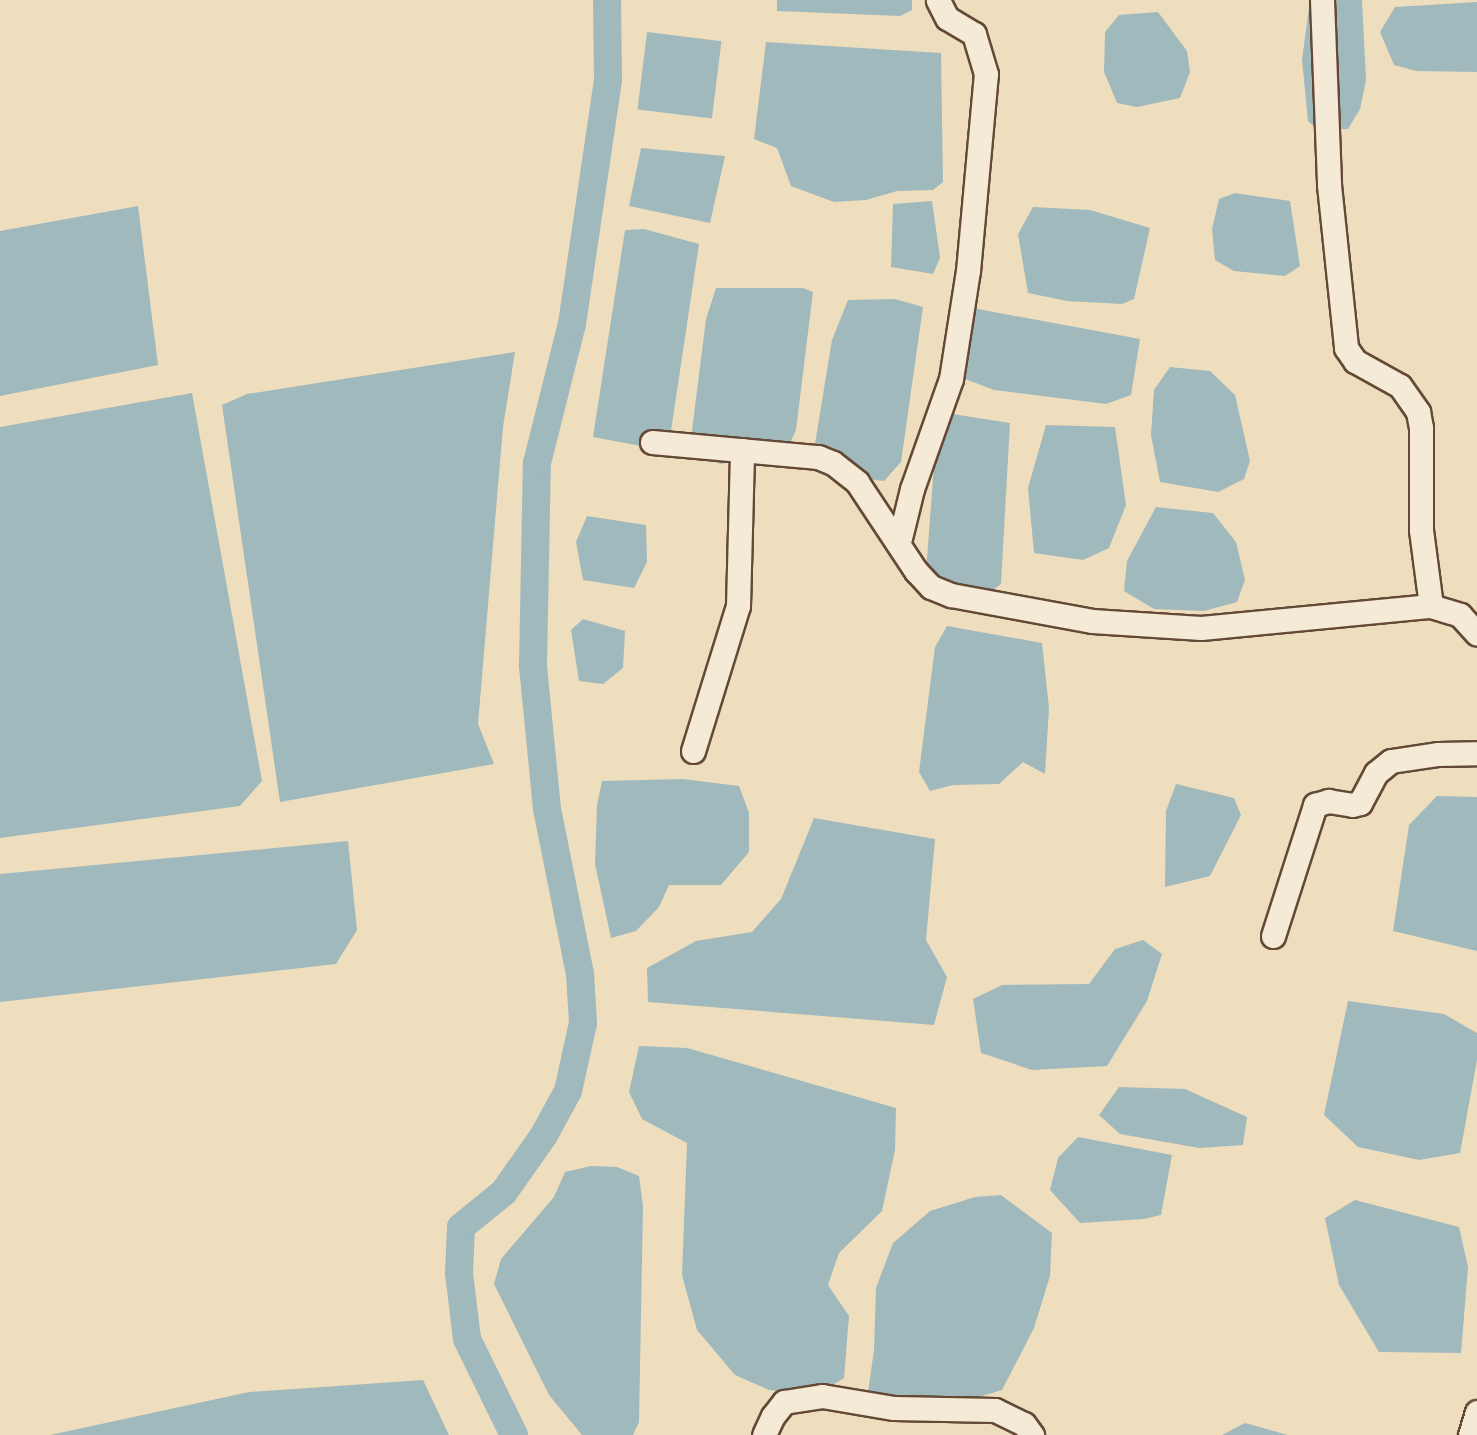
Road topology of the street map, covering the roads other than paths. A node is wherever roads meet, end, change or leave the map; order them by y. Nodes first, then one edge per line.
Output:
1 (938, 0) edge
2 (1322, 0) edge
3 (652, 442) dead end
4 (741, 450) junction
5 (899, 542) junction
6 (1431, 606) junction
7 (1477, 634) edge
8 (693, 751) dead end
9 (1477, 753) edge
10 (1273, 936) dead end
11 (1477, 1412) edge
12 (764, 1435) edge
13 (1032, 1435) edge
14 (1470, 1435) edge

1 - 5 street
2 - 6 street
3 - 4 street
4 - 5 street
4 - 8 street
5 - 6 street
6 - 7 street
9 - 10 street
11 - 14 street
12 - 13 street

